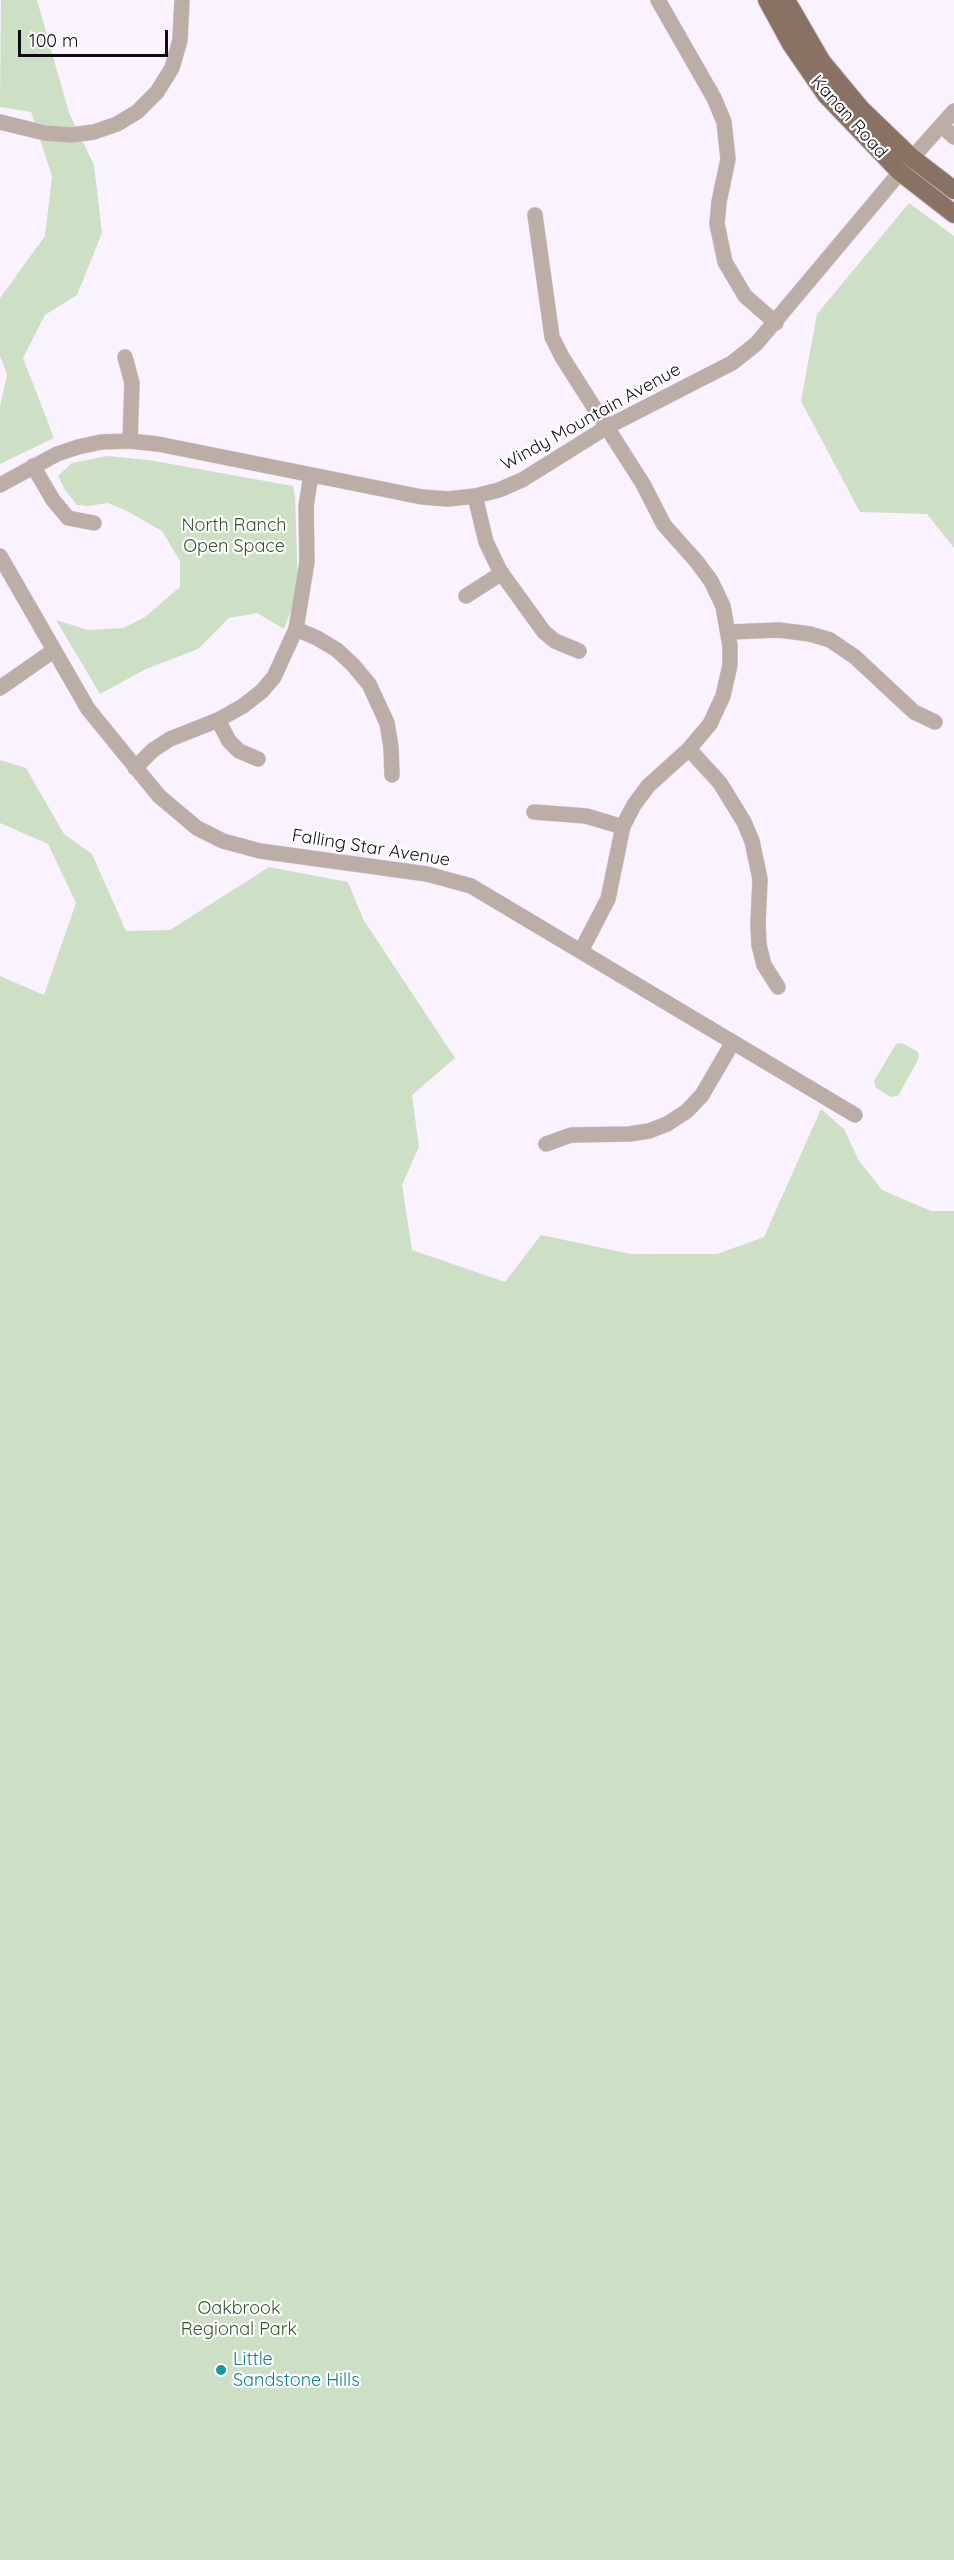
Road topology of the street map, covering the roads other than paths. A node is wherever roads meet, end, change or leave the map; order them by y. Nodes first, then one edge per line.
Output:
1 (182, 0) edge
2 (658, 0) edge
3 (767, 0) edge
4 (786, 0) edge
5 (954, 111) edge
6 (0, 122) edge
7 (942, 126) junction
8 (954, 137) edge
9 (912, 158) junction
10 (900, 172) junction
11 (954, 190) edge
12 (954, 214) edge
13 (535, 215) dead end
14 (776, 323) junction
15 (125, 357) dead end
16 (607, 427) junction
17 (130, 441) junction
18 (33, 466) junction
19 (311, 475) junction
20 (0, 485) edge
21 (475, 496) junction
22 (94, 523) dead end
23 (0, 556) edge
24 (502, 573) junction
25 (466, 596) dead end
26 (296, 629) junction
27 (729, 632) junction
28 (54, 651) junction
29 (579, 651) dead end
30 (0, 688) edge
31 (218, 720) junction
32 (935, 722) dead end
33 (689, 749) junction
34 (258, 759) dead end
35 (135, 768) junction
36 (392, 775) dead end
37 (534, 812) dead end
38 (623, 826) junction
39 (581, 951) junction
40 (778, 987) dead end
41 (733, 1042) junction
42 (855, 1115) dead end
43 (546, 1144) dead end

1 - 6 street
2 - 14 street
3 - 10 main road, Kanan Road
4 - 9 main road, Kanan Road
5 - 7 street, Windy Mountain Avenue
7 - 8 street
7 - 9 street, Windy Mountain Avenue
9 - 10 street, Windy Mountain Avenue
9 - 11 main road, Kanan Road
10 - 12 main road, Kanan Road
10 - 14 street, Windy Mountain Avenue
13 - 16 street
14 - 16 street, Windy Mountain Avenue
15 - 17 street
16 - 21 street, Windy Mountain Avenue
16 - 27 street
17 - 18 street, Windy Mountain Avenue
17 - 19 street, Windy Mountain Avenue
18 - 20 street, Windy Mountain Avenue
18 - 22 street
19 - 21 street, Windy Mountain Avenue
19 - 26 street
21 - 24 street
23 - 28 street, Falling Star Avenue
24 - 25 street
24 - 29 street
26 - 31 street
26 - 36 street
27 - 32 street
27 - 33 street
28 - 30 street
28 - 35 street, Falling Star Avenue
31 - 34 street
31 - 35 street
33 - 38 street
33 - 40 street
35 - 39 street, Falling Star Avenue
37 - 38 street
38 - 39 street
39 - 41 street, Falling Star Avenue
41 - 42 street, Falling Star Avenue
41 - 43 street

